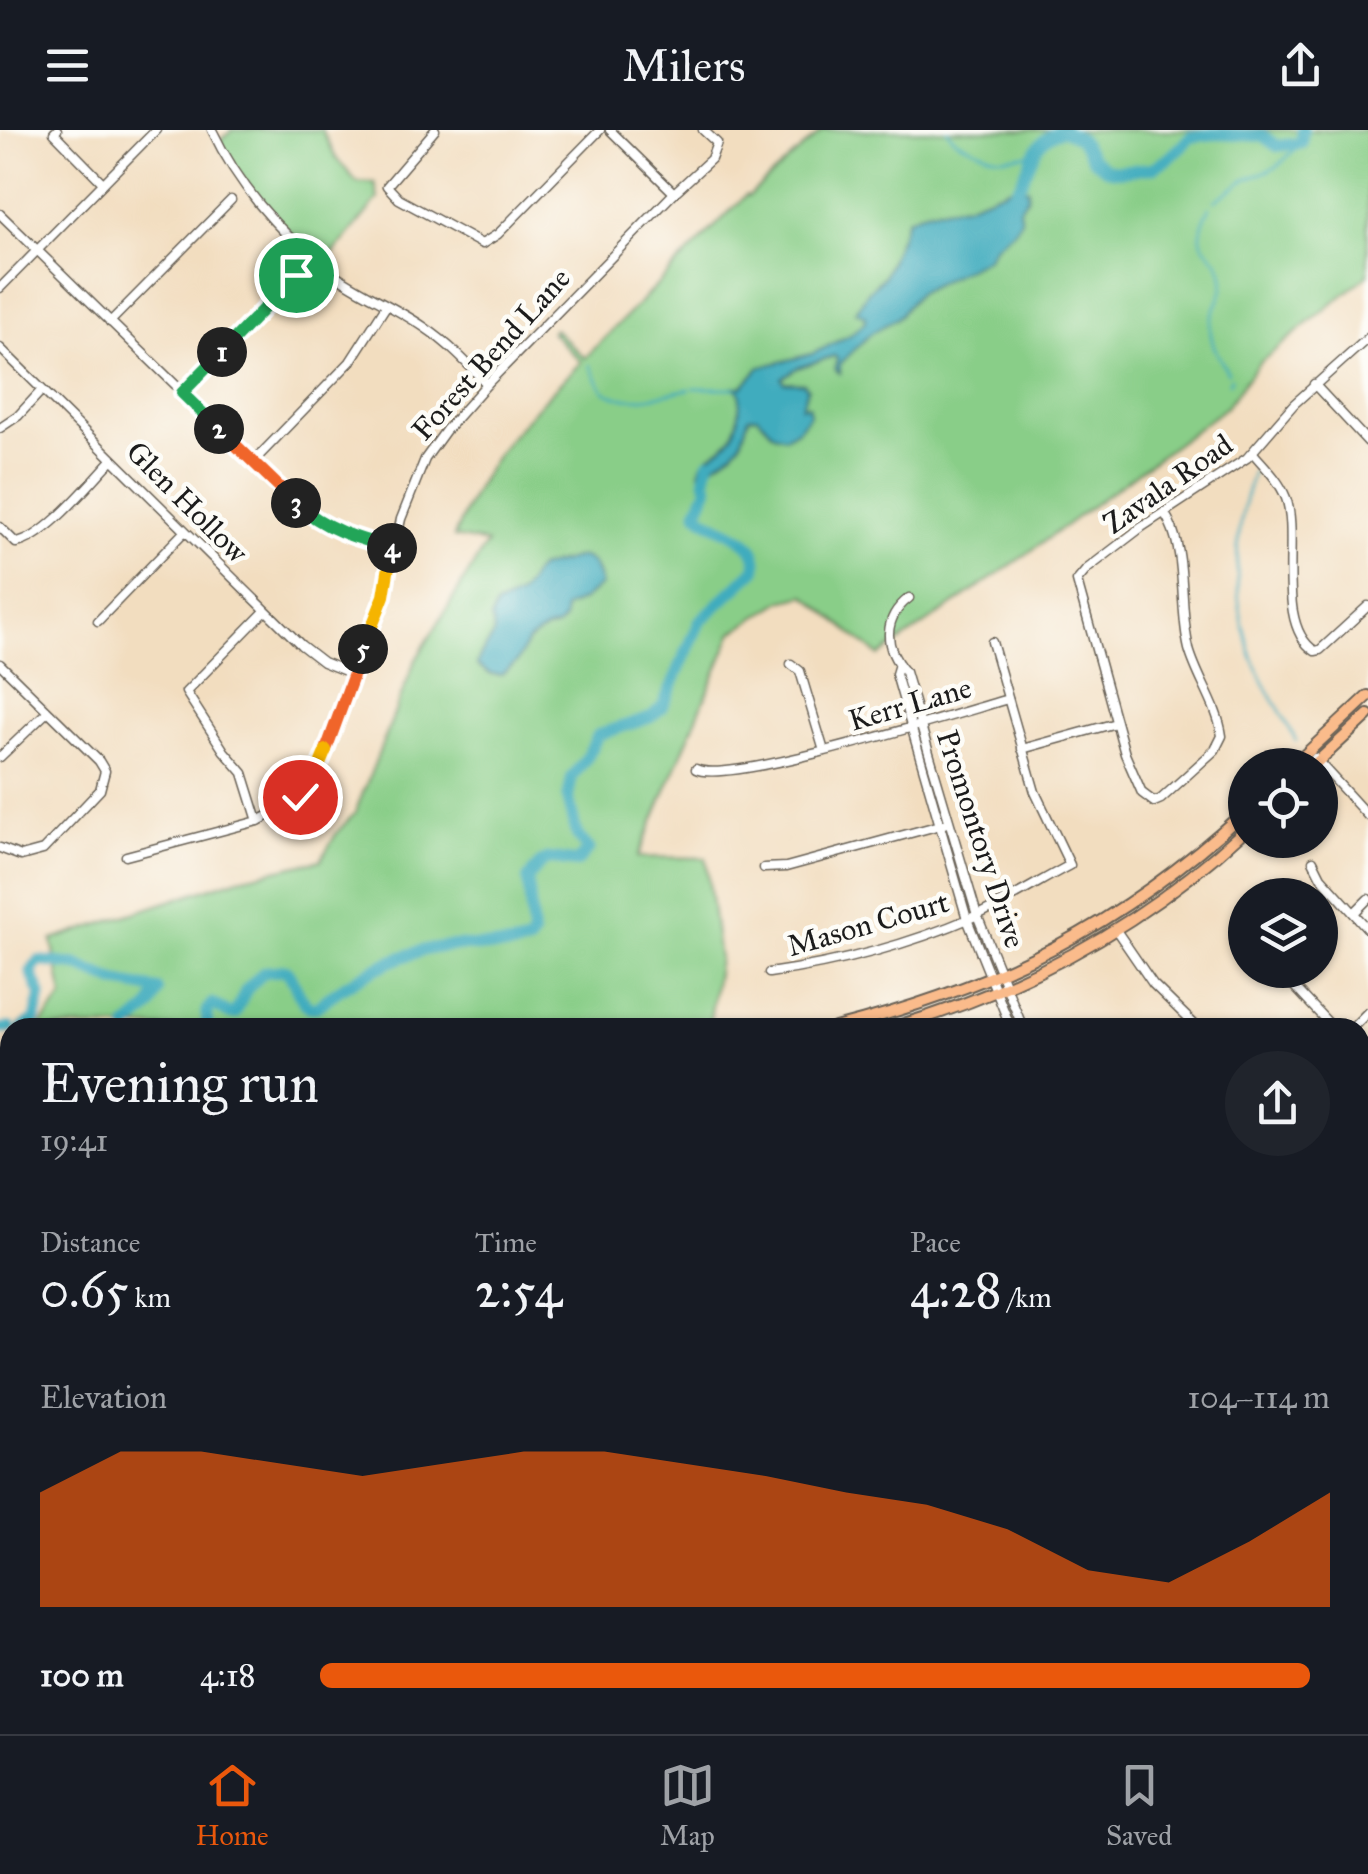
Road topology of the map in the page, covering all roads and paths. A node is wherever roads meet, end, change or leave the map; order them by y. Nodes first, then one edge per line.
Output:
1 (56, 130) edge
2 (156, 130) edge
3 (212, 130) edge
4 (436, 130) edge
5 (600, 130) edge
6 (610, 130) edge
7 (703, 130) edge
8 (104, 183) junction
9 (674, 192) junction
10 (231, 200) dead end
11 (0, 214) edge
12 (36, 250) junction
13 (296, 275) dead end
14 (0, 288) edge
15 (386, 306) junction
16 (110, 322) junction
17 (1368, 338) edge
18 (0, 348) edge
19 (487, 384) junction
20 (1314, 384) junction
21 (42, 390) junction
22 (182, 393) junction
23 (0, 428) edge
24 (1368, 442) edge
25 (1253, 453) junction
26 (112, 460) junction
27 (253, 462) junction
28 (1164, 512) junction
29 (0, 527) edge
30 (184, 532) junction
31 (394, 549) junction
32 (908, 598) dead end
33 (1368, 606) edge
34 (265, 611) junction
35 (98, 621) dead end
36 (992, 642) dead end
37 (0, 664) edge
38 (791, 664) dead end
39 (353, 674) junction
40 (1368, 696) edge
41 (1008, 699) junction
42 (47, 712) junction
43 (1368, 715) edge
44 (1116, 723) junction
45 (915, 725) junction
46 (1022, 748) junction
47 (1311, 748) edge
48 (1332, 748) edge
49 (824, 751) junction
50 (0, 757) edge
51 (696, 769) dead end
52 (1338, 785) edge
53 (1368, 816) edge
54 (258, 821) junction
55 (943, 824) junction
56 (1228, 826) edge
57 (1228, 845) edge
58 (0, 848) edge
59 (126, 856) dead end
60 (1313, 860) dead end
61 (764, 868) dead end
62 (1368, 900) edge
63 (1354, 913) junction
64 (978, 915) junction
65 (968, 919) junction
66 (1366, 923) edge
67 (1116, 930) junction
68 (991, 944) junction
69 (980, 949) junction
70 (770, 973) dead end
71 (996, 976) junction
72 (1002, 988) junction
73 (1295, 988) edge
74 (870, 1018) edge
75 (920, 1018) edge
76 (1008, 1018) edge
77 (1019, 1018) edge
78 (1188, 1018) edge
79 (1324, 1018) edge

1 - 8 street
2 - 8 street
3 - 15 street
4 - 5 street
6 - 9 street
7 - 9 street, Forest Bend Lane
8 - 12 street
9 - 19 street, Forest Bend Lane
10 - 16 street
11 - 12 street
12 - 14 street
12 - 16 street
13 - 22 street
15 - 19 street
15 - 27 street
16 - 22 street
17 - 20 street, Zavala Road
18 - 21 street, Glen Hollow
19 - 31 street, Forest Bend Lane
20 - 24 street
20 - 25 street, Zavala Road
21 - 23 street
21 - 26 street, Glen Hollow
22 - 27 street
25 - 28 street, Zavala Road
25 - 33 street
26 - 29 street
26 - 30 street, Glen Hollow
27 - 31 street
28 - 44 street, Zavala Road
28 - 44 street
30 - 34 street, Glen Hollow
30 - 35 street
31 - 39 street, Forest Bend Lane
32 - 45 street, Promontory Drive
34 - 39 street, Glen Hollow
34 - 54 street
36 - 41 street
37 - 42 street
38 - 49 street
39 - 54 street, Forest Bend Lane
40 - 47 main road
41 - 45 street, Kerr Lane
41 - 46 street
42 - 50 street
42 - 58 street
43 - 48 main road
44 - 46 street
45 - 49 street, Kerr Lane
45 - 55 street, Promontory Drive
46 - 64 street, Mason Court
49 - 51 street, Kerr Lane
52 - 53 street
54 - 59 street, Forest Bend Lane
55 - 61 street
55 - 64 street, Promontory Drive
55 - 65 street, Promontory Drive
56 - 71 main road
57 - 67 main road
60 - 63 street
62 - 63 street
63 - 66 street
64 - 65 street, Mason Court
64 - 68 street, Promontory Drive
65 - 69 street, Promontory Drive
65 - 70 street, Mason Court
67 - 72 main road
67 - 78 street
68 - 69 street
68 - 71 street, Promontory Drive
69 - 71 street, Promontory Drive
71 - 72 street, Promontory Drive
71 - 74 main road
72 - 75 main road
72 - 76 street, Promontory Drive
72 - 77 street, Promontory Drive
73 - 79 street

